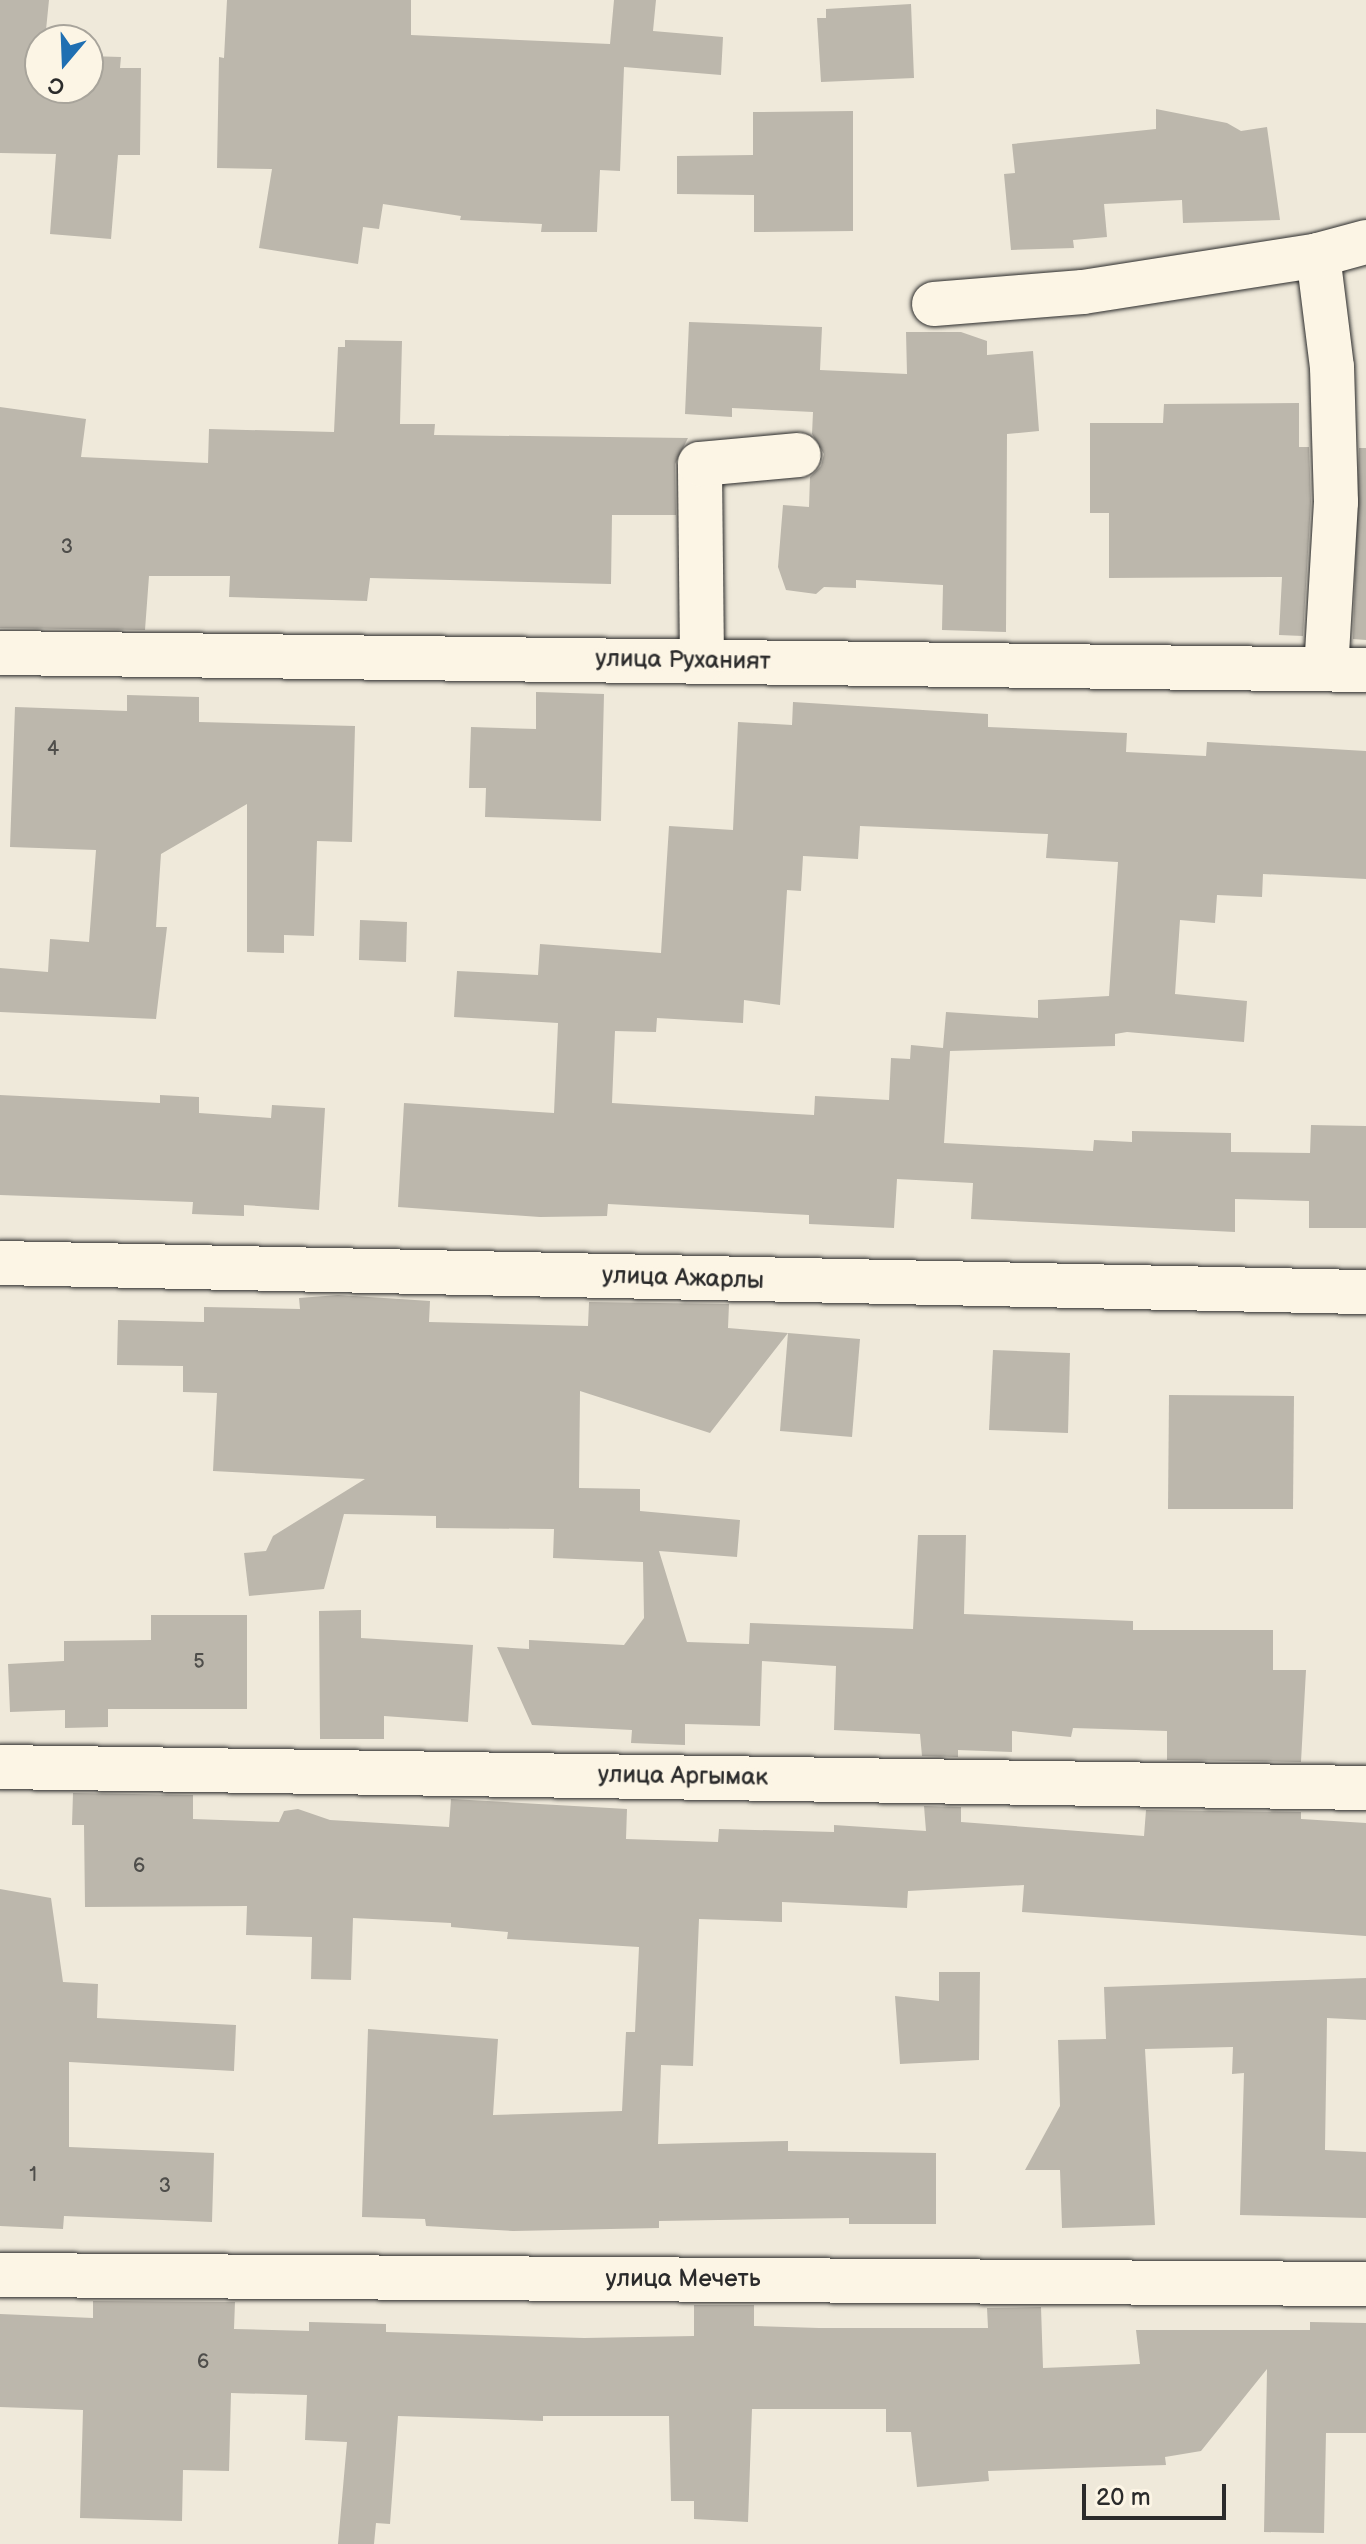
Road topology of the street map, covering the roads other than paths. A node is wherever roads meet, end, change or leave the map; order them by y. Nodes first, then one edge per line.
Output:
1 (1366, 242) edge
2 (1318, 255) junction
3 (934, 304) dead end
4 (799, 455) dead end
5 (0, 653) edge
6 (702, 661) junction
7 (1346, 669) edge
8 (0, 1263) edge
9 (1366, 1292) edge
10 (0, 1767) edge
11 (1366, 1788) edge
12 (0, 2275) edge
13 (1366, 2284) edge

1 - 2 street
2 - 3 street
2 - 7 street
4 - 6 street
5 - 6 street, улица Руханият
6 - 7 street, улица Руханият
8 - 9 street, улица Ажарлы
10 - 11 street, улица Аргымак
12 - 13 street, улица Мечеть

